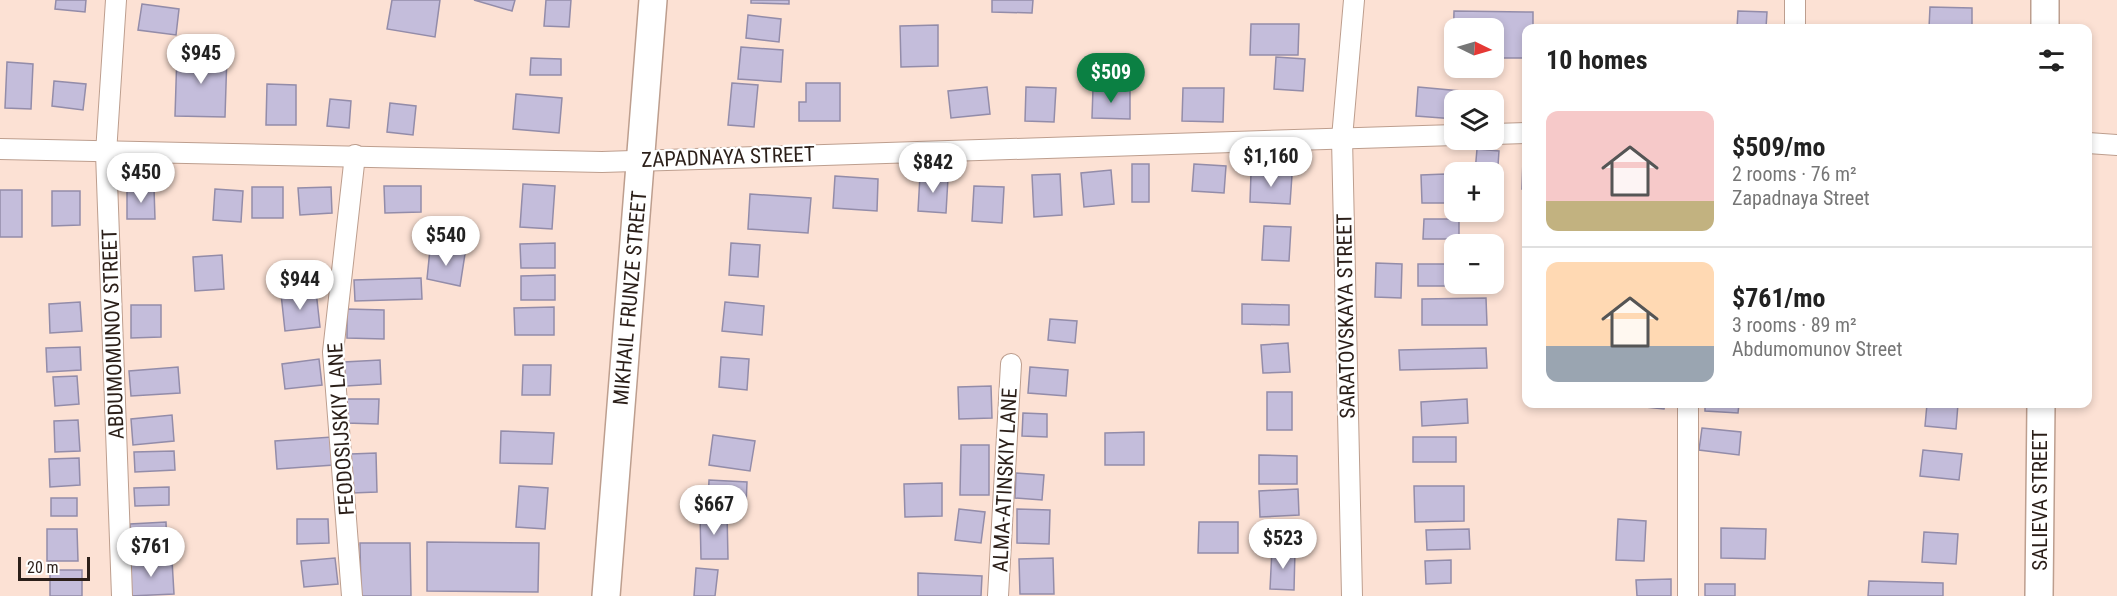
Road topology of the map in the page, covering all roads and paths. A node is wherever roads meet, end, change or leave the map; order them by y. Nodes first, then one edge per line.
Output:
1 (116, 0) edge
2 (653, 0) edge
3 (1354, 0) edge
4 (1795, 0) edge
5 (2045, 0) edge
6 (1795, 24) edge
7 (2044, 24) edge
8 (1522, 133) edge
9 (1504, 134) edge
10 (1444, 135) edge
11 (1342, 138) junction
12 (2092, 142) edge
13 (2117, 145) edge
14 (0, 149) edge
15 (106, 153) junction
16 (355, 155) junction
17 (641, 160) junction
18 (1011, 364) dead end
19 (1688, 408) edge
20 (2041, 408) edge
21 (122, 596) edge
22 (352, 596) edge
23 (606, 596) edge
24 (999, 596) edge
25 (1352, 596) edge
26 (1688, 596) edge
27 (2039, 596) edge

1 - 15 street, ABDUMOMUNOV STREET
2 - 17 main road, MIKHAIL FRUNZE STREET
3 - 11 street, SARATOVSKAYA STREET
4 - 6 street
5 - 7 main road
8 - 9 street
10 - 11 street, ZAPADNAYA STREET
11 - 17 street, ZAPADNAYA STREET
11 - 25 street, SARATOVSKAYA STREET
12 - 13 street
14 - 15 street, ZAPADNAYA STREET
15 - 16 street, ZAPADNAYA STREET
15 - 21 street, ABDUMOMUNOV STREET
16 - 17 street, ZAPADNAYA STREET
16 - 22 street, FEODOSIJSKIY LANE
17 - 23 main road, MIKHAIL FRUNZE STREET
18 - 24 street, ALMA-ATINSKIY LANE
19 - 26 street
20 - 27 main road, SALIEVA STREET

